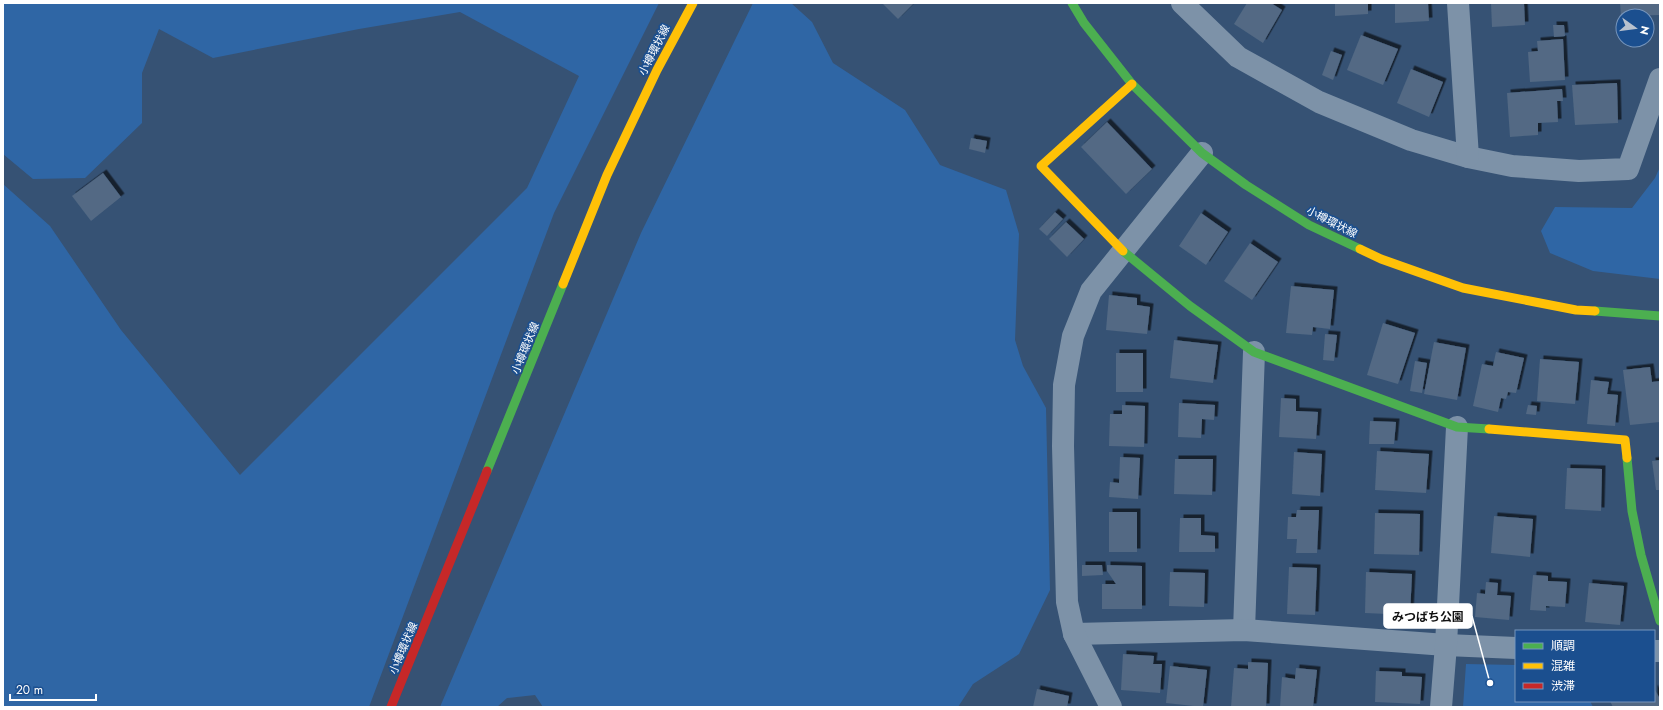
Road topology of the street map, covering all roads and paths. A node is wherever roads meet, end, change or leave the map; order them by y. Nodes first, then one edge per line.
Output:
1 (693, 3) edge
2 (1072, 3) edge
3 (1182, 3) edge
4 (1458, 3) edge
5 (1660, 79) edge
6 (1132, 84) junction
7 (1202, 153) junction
8 (1468, 158) junction
9 (1124, 251) junction
10 (1660, 316) edge
11 (1254, 352) junction
12 (1456, 427) junction
13 (1660, 620) edge
14 (1244, 630) junction
15 (1074, 634) junction
16 (1446, 645) junction
17 (1515, 648) edge
18 (391, 707) edge
19 (1111, 707) edge
20 (1441, 707) edge

1 - 18 main road, 小樽環状線
2 - 6 main road, 小樽環状線
3 - 8 street
4 - 8 street
5 - 8 street
6 - 7 main road, 小樽環状線
6 - 9 main road
7 - 9 street
7 - 10 main road, 小樽環状線
9 - 11 main road
9 - 15 street
11 - 12 main road
11 - 14 street
12 - 13 main road
12 - 16 street
14 - 15 street
14 - 16 street
15 - 19 street
16 - 17 street
16 - 20 street

